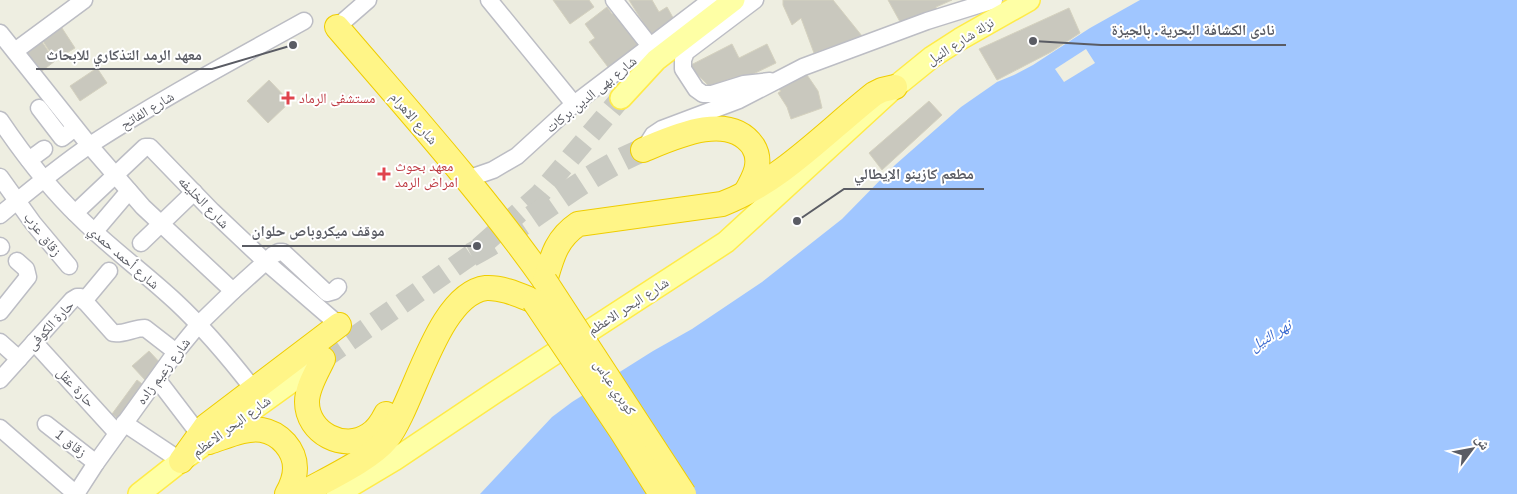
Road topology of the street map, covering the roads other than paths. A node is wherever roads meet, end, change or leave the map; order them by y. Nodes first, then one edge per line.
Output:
1 (84, 0) edge
2 (368, 0) edge
3 (489, 0) edge
4 (614, 0) edge
5 (711, 0) edge
6 (734, 0) edge
7 (755, 0) edge
8 (1029, 0) edge
9 (985, 1) edge
10 (304, 22) dead end
11 (336, 27) joint
12 (0, 32) edge
13 (650, 46) junction
14 (15, 51) junction
15 (777, 80) junction
16 (895, 88) junction
17 (621, 98) tunnel mouth
18 (574, 104) junction
19 (39, 108) dead end
20 (0, 120) edge
21 (76, 128) junction
22 (90, 146) junction
23 (44, 150) dead end
24 (643, 150) joint
25 (29, 160) junction
26 (115, 175) junction
27 (0, 177) edge
28 (44, 179) junction
29 (467, 179) junction
30 (129, 191) junction
31 (194, 192) junction
32 (746, 192) junction
33 (17, 201) junction
34 (75, 213) junction
35 (0, 215) edge
36 (160, 224) junction
37 (95, 231) junction
38 (141, 243) dead end
39 (17, 261) dead end
40 (266, 262) junction
41 (69, 266) dead end
42 (109, 271) dead end
43 (338, 287) dead end
44 (233, 291) junction
45 (540, 291) junction
46 (84, 301) junction
47 (3, 311) edge
48 (200, 324) junction
49 (339, 325) joint
50 (0, 342) edge
51 (34, 342) junction
52 (430, 346) junction
53 (176, 352) junction
54 (18, 359) junction
55 (323, 359) joint
56 (157, 379) junction
57 (0, 380) edge
58 (254, 390) junction
59 (46, 424) dead end
60 (121, 428) junction
61 (1, 432) edge
62 (204, 438) junction
63 (181, 461) junction
64 (96, 463) junction
65 (76, 494) edge
66 (140, 494) edge
67 (287, 494) edge
68 (301, 494) edge
69 (337, 494) edge
70 (661, 494) edge
71 (684, 494) edge

1 - 14 street
2 - 11 street
3 - 18 street
4 - 13 street
5 - 13 street, شارع بهى الدين بركات
6 - 17 main road, شارع بهى الدين بركات
7 - 15 street
8 - 16 main road, نزلة شارع النيل
9 - 15 street
10 - 22 street, شارع الفاتح
11 - 29 highway, شارع الاهرام
12 - 14 street
13 - 18 street, شارع بهى الدين بركات
14 - 21 street
15 - 24 street
16 - 32 highway
16 - 69 main road, شارع البحر الاعظم
18 - 29 street, شارع بهى الدين بركات
19 - 21 street
20 - 25 street, شارع أحمد حمدي
21 - 22 street
22 - 26 street
22 - 28 street, شارع الفاتح
23 - 25 street
24 - 32 highway
25 - 28 street, شارع أحمد حمدي
26 - 30 street
26 - 31 street, شارع الخليفه
26 - 34 street
27 - 33 street, زقاق عزب
28 - 33 street, شارع الفاتح
28 - 34 street, شارع أحمد حمدي
29 - 45 highway, شارع الاهرام
30 - 36 street
30 - 37 street
31 - 36 street
31 - 40 street, شارع الخليفه
32 - 45 highway
33 - 35 street, شارع الفاتح
33 - 41 street, زقاق عزب
34 - 37 street, شارع أحمد حمدي
36 - 38 street
36 - 44 street
37 - 48 street, شارع أحمد حمدي
39 - 47 street
40 - 43 street
40 - 44 street, شارع زعيم زاده
40 - 49 street, شارع الخليفه
42 - 46 street
44 - 48 street, شارع زعيم زاده
45 - 52 highway
45 - 70 highway, كوبري عباس, bridge
45 - 71 highway, كوبري عباس, bridge
46 - 51 street, حارة الكوفى
46 - 53 street, حارة الكوفى
48 - 53 street, شارع زعيم زاده
48 - 58 street, شارع أحمد حمدي
49 - 58 highway
50 - 54 street
51 - 54 street, حارة الكوفى
51 - 60 street, حارة عقل
52 - 55 highway
52 - 68 highway
53 - 56 street, شارع زعيم زاده
54 - 57 street, حارة الكوفى
55 - 62 main road, شارع البحر الاعظم
56 - 60 street, شارع زعيم زاده
56 - 62 street
58 - 62 highway
59 - 64 street, زقاق 1
60 - 63 street, حارة عقل
60 - 64 street, شارع زعيم زاده
61 - 65 street
62 - 63 highway
62 - 67 highway
63 - 66 main road, شارع البحر الاعظم
64 - 65 street, شارع زعيم زاده

